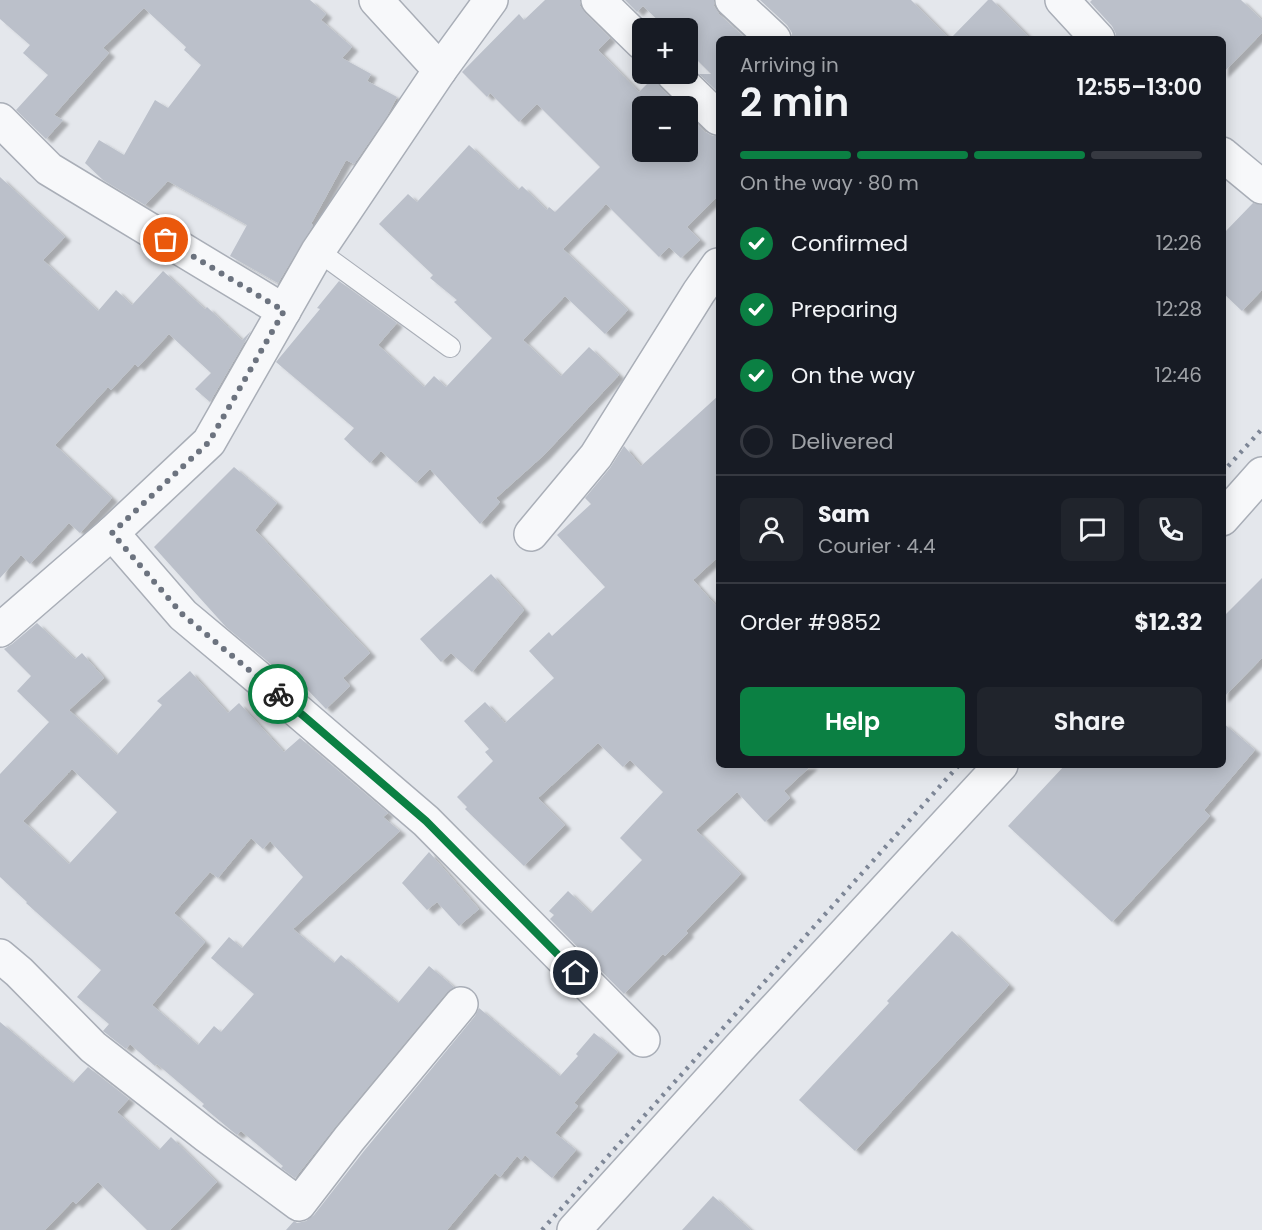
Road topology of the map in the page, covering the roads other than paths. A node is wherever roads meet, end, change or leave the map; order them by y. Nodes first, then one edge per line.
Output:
1 (376, 0) edge
2 (491, 0) edge
3 (598, 0) edge
4 (732, 0) edge
5 (1062, 0) edge
6 (632, 33) edge
7 (771, 36) edge
8 (1095, 36) edge
9 (440, 70) junction
10 (683, 84) edge
11 (716, 116) edge
12 (2, 127) edge
13 (1226, 157) edge
14 (1262, 187) edge
15 (318, 251) junction
16 (716, 268) edge
17 (284, 311) junction
18 (450, 347) dead end
19 (1262, 474) edge
20 (1226, 514) edge
21 (112, 533) junction
22 (531, 534) dead end
23 (0, 630) edge
24 (998, 768) edge
25 (0, 956) edge
26 (461, 1004) dead end
27 (643, 1040) dead end
28 (574, 1230) edge

1 - 9 street
2 - 9 street
3 - 6 street
4 - 7 street
5 - 8 street
9 - 15 street
10 - 11 street
12 - 17 street
13 - 14 street
15 - 17 street
15 - 18 lane
16 - 22 street
17 - 21 street
19 - 20 street
21 - 23 street
21 - 27 street
24 - 28 street
25 - 26 street

